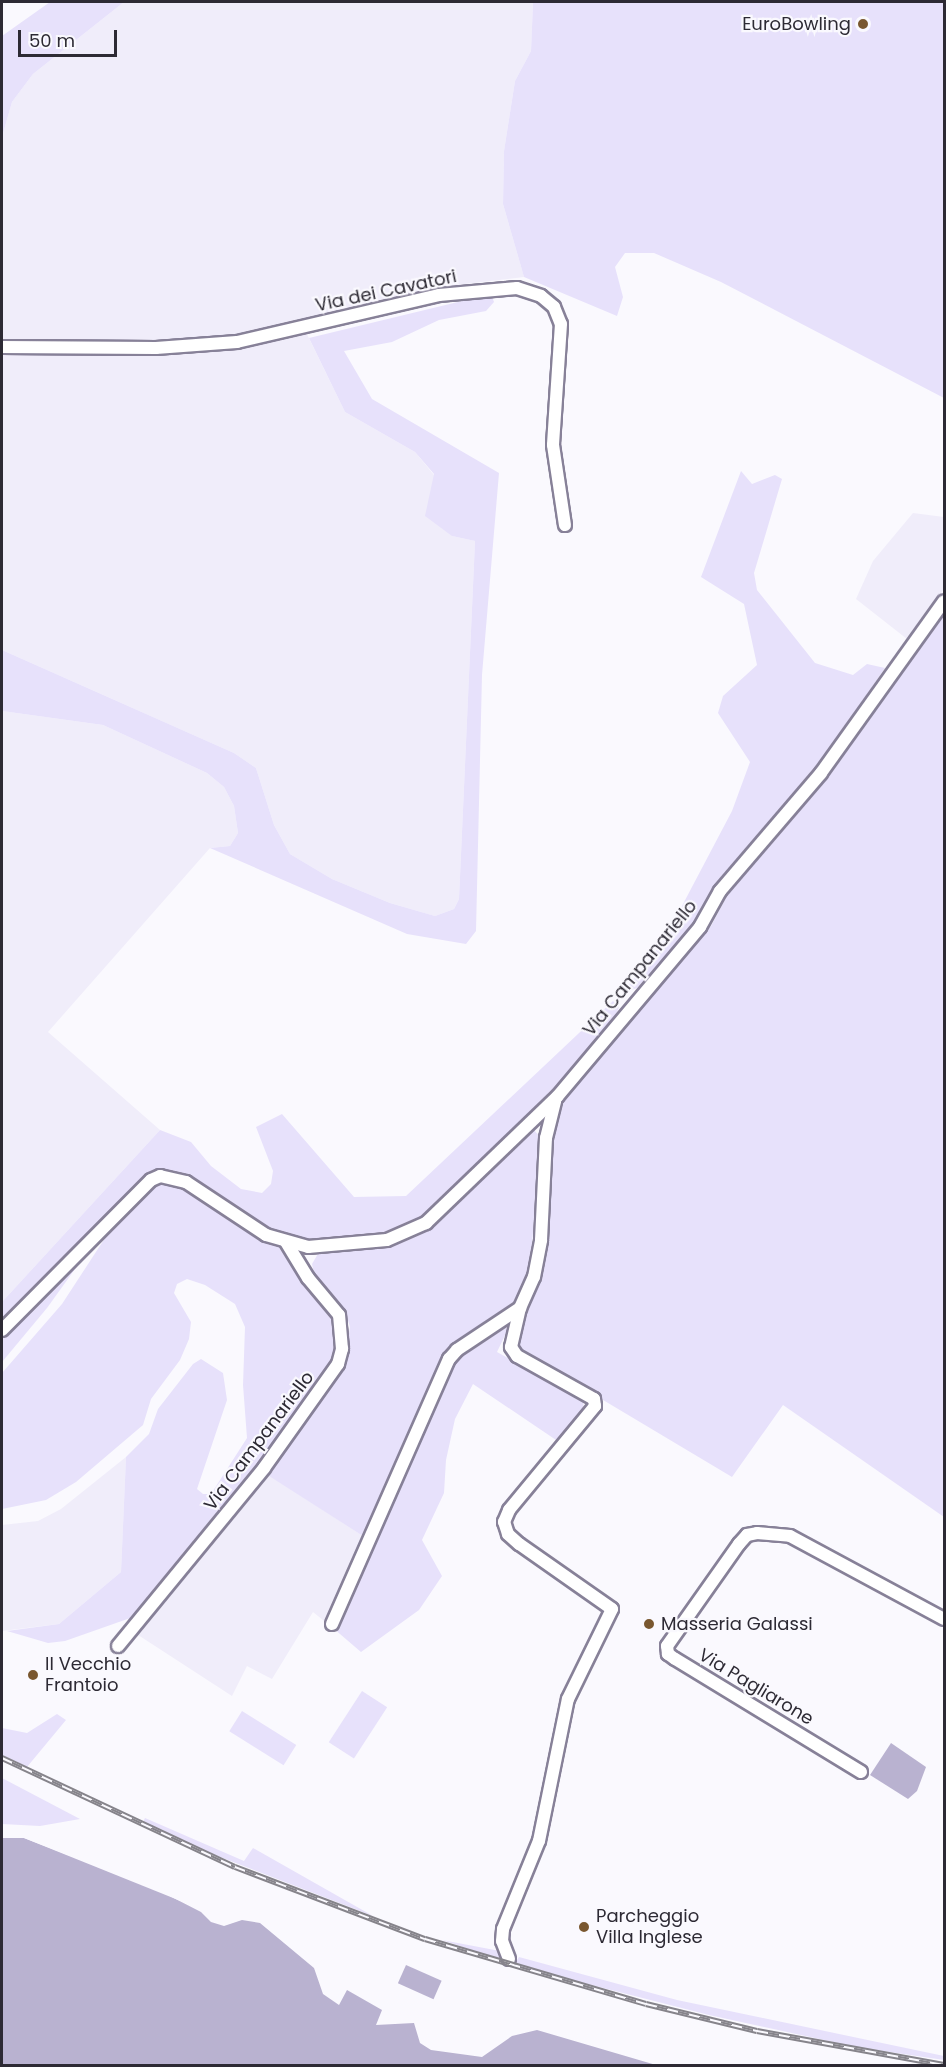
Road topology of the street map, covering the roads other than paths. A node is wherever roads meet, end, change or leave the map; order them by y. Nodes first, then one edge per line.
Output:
1 (2, 347) edge
2 (565, 525) dead end
3 (945, 601) edge
4 (557, 1097) junction
5 (286, 1242) junction
6 (520, 1308) junction
7 (2, 1330) edge
8 (945, 1619) edge
9 (332, 1624) dead end
10 (118, 1647) dead end
11 (861, 1772) dead end
12 (509, 1959) dead end

1 - 2 street, Via dei Cavatori
3 - 4 street, Via Campanariello
4 - 5 street, Via Campanariello
4 - 6 street
5 - 7 street, Via Campanariello
5 - 10 street, Via Campanariello
6 - 9 street
6 - 12 street
8 - 11 street, Via Pagliarone

